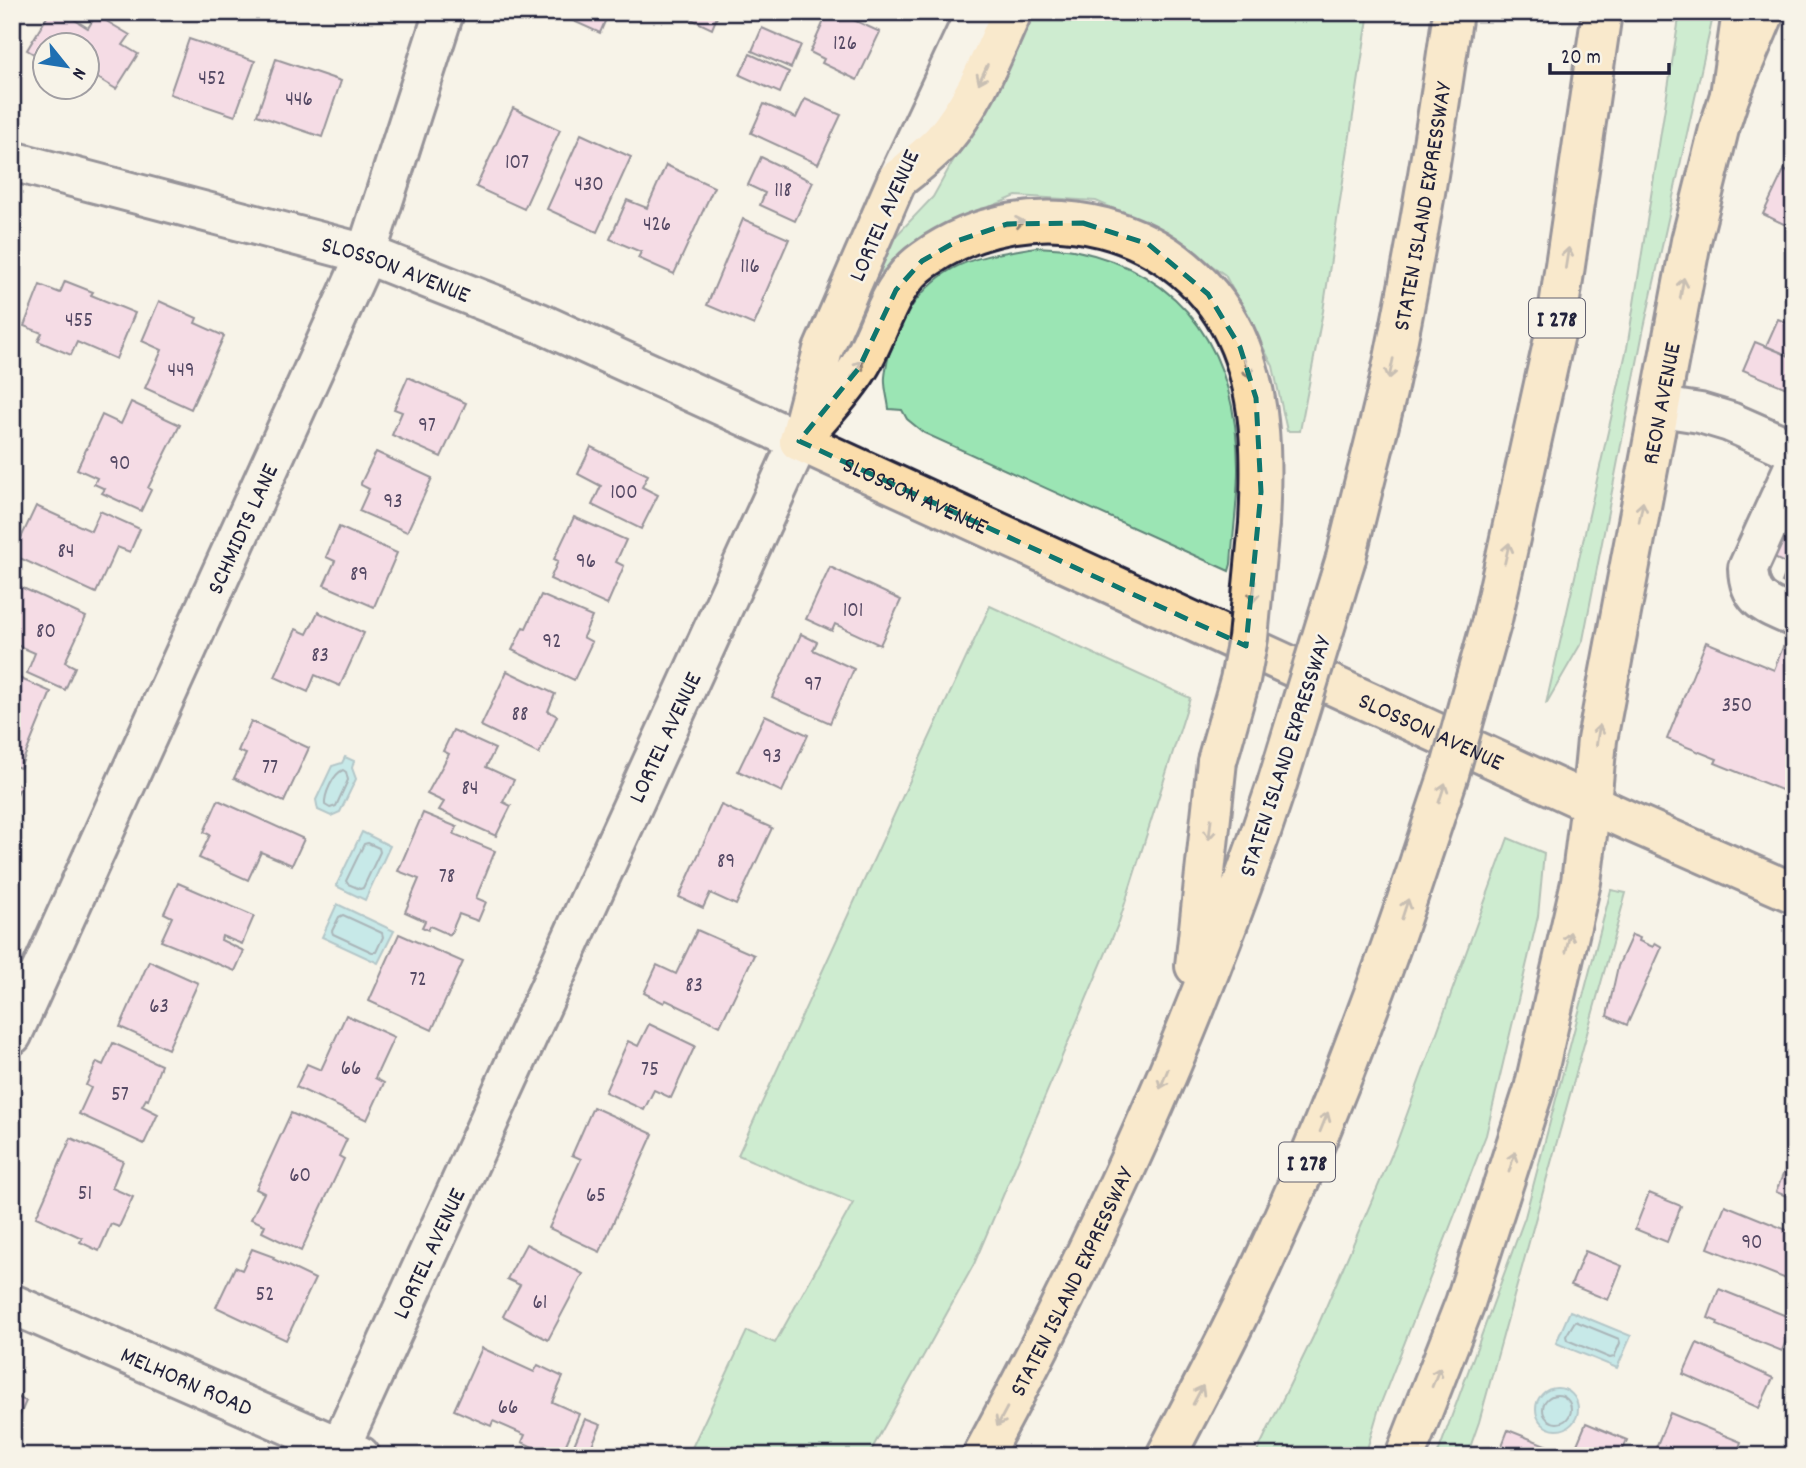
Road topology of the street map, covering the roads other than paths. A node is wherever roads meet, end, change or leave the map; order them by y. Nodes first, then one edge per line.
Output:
1 (444, 12) edge
2 (976, 12) edge
3 (1012, 12) edge
4 (1453, 12) edge
5 (1602, 12) edge
6 (1742, 12) edge
7 (1765, 12) edge
8 (1730, 95) junction
9 (12, 161) edge
10 (897, 180) junction
11 (366, 254) junction
12 (1661, 407) junction
13 (799, 441) junction
14 (1794, 450) edge
15 (1794, 467) edge
16 (1794, 617) edge
17 (1591, 803) junction
18 (1794, 894) edge
19 (1190, 1016) junction
20 (12, 1035) edge
21 (12, 1304) edge
22 (345, 1453) edge
23 (982, 1456) edge
24 (1166, 1456) edge
25 (1405, 1456) edge

1 - 11 street, SCHMIDTS LANE
2 - 10 street, LORTEL AVENUE
3 -> 10 main road
4 -> 19 main road, STATEN ISLAND EXPRESSWAY, bridge
24 -> 5 main road, I 278, bridge
6 - 8 main road
7 - 8 main road, REON AVENUE
12 -> 8 main road, REON AVENUE
9 - 11 street, SLOSSON AVENUE
10 - 13 main road, LORTEL AVENUE
11 - 13 street, SLOSSON AVENUE
11 - 20 street, SCHMIDTS LANE
12 - 14 street
17 -> 12 main road, REON AVENUE
13 - 17 main road, SLOSSON AVENUE
13 -> 19 main road, bridge
13 - 22 street, LORTEL AVENUE
15 - 16 street
17 - 18 main road, SLOSSON AVENUE
25 -> 17 main road, REON AVENUE
19 -> 23 main road, STATEN ISLAND EXPRESSWAY
21 - 22 street, MELHORN ROAD

